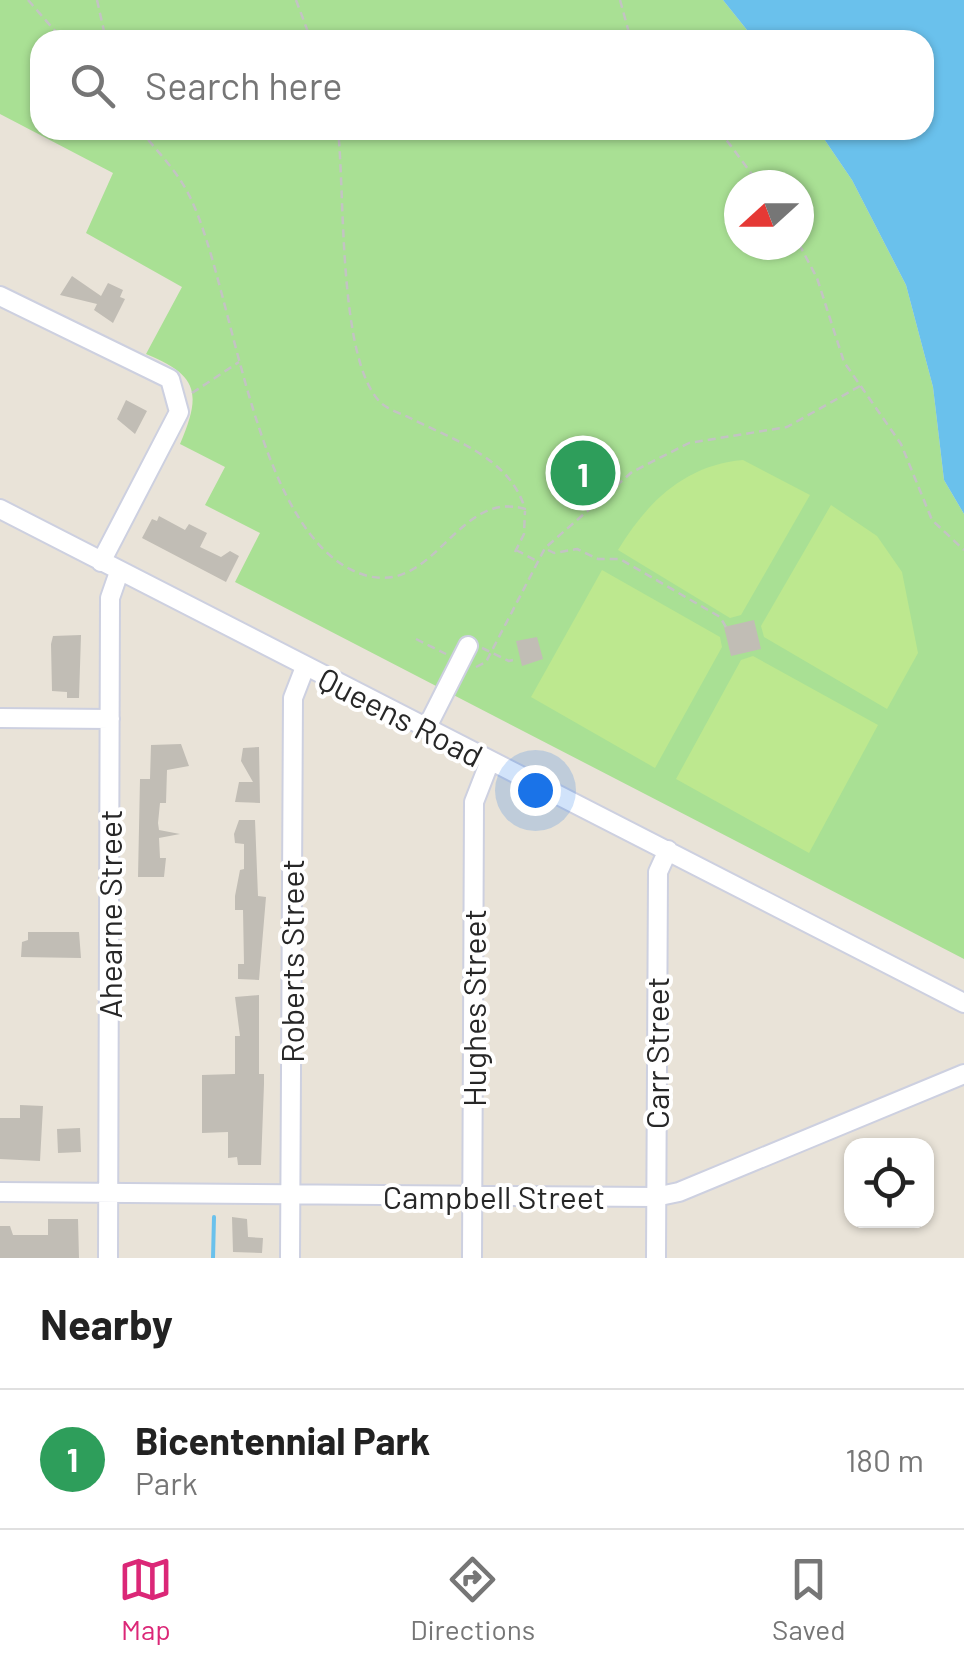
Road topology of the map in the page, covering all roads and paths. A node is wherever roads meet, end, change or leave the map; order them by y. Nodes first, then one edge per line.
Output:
1 (28, 0) edge
2 (97, 0) edge
3 (296, 0) edge
4 (620, 0) edge
5 (55, 30) edge
6 (104, 30) edge
7 (307, 30) edge
8 (628, 30) edge
9 (148, 140) edge
10 (339, 140) edge
11 (727, 140) edge
12 (749, 170) edge
13 (808, 260) edge
14 (0, 296) edge
15 (241, 361) junction
16 (860, 386) junction
17 (178, 395) junction
18 (0, 509) edge
19 (526, 509) junction
20 (545, 548) junction
21 (964, 550) edge
22 (537, 560) junction
23 (101, 562) junction
24 (119, 572) junction
25 (726, 627) dead end
26 (416, 638) dead end
27 (491, 653) junction
28 (463, 656) junction
29 (517, 659) dead end
30 (305, 667) junction
31 (0, 718) edge
32 (110, 719) junction
33 (426, 729) junction
34 (490, 761) junction
35 (668, 850) junction
36 (964, 1003) edge
37 (964, 1074) edge
38 (0, 1192) edge
39 (108, 1193) junction
40 (290, 1195) junction
41 (472, 1196) junction
42 (655, 1196) junction
43 (108, 1258) edge
44 (290, 1258) edge
45 (472, 1258) edge
46 (656, 1258) edge

1 - 5 path
2 - 6 path
3 - 7 path
4 - 8 path
9 - 15 path
10 - 19 path
11 - 12 path
13 - 16 path
14 - 17 street
15 - 17 path
15 - 19 path
16 - 20 path
16 - 21 path
17 - 23 street
18 - 23 street, Queens Road
19 - 22 path
20 - 22 path
20 - 25 path
22 - 27 path
23 - 24 street, Queens Road
24 - 30 street, Queens Road
24 - 32 street, Ahearne Street
26 - 28 path
27 - 28 path
27 - 29 path
28 - 33 street
30 - 33 street, Queens Road
30 - 40 street, Roberts Street
31 - 32 street
32 - 39 street, Ahearne Street
33 - 34 street, Queens Road
34 - 35 street, Queens Road
34 - 41 street, Hughes Street
35 - 36 street, Queens Road
35 - 42 street, Carr Street
37 - 42 street, Campbell Street
38 - 39 street, Campbell Street
39 - 40 street, Campbell Street
39 - 43 street, Ahearne Street
40 - 41 street, Campbell Street
40 - 44 street, Roberts Street
41 - 42 street, Campbell Street
41 - 45 street, Hughes Street
42 - 46 street, Carr Street

